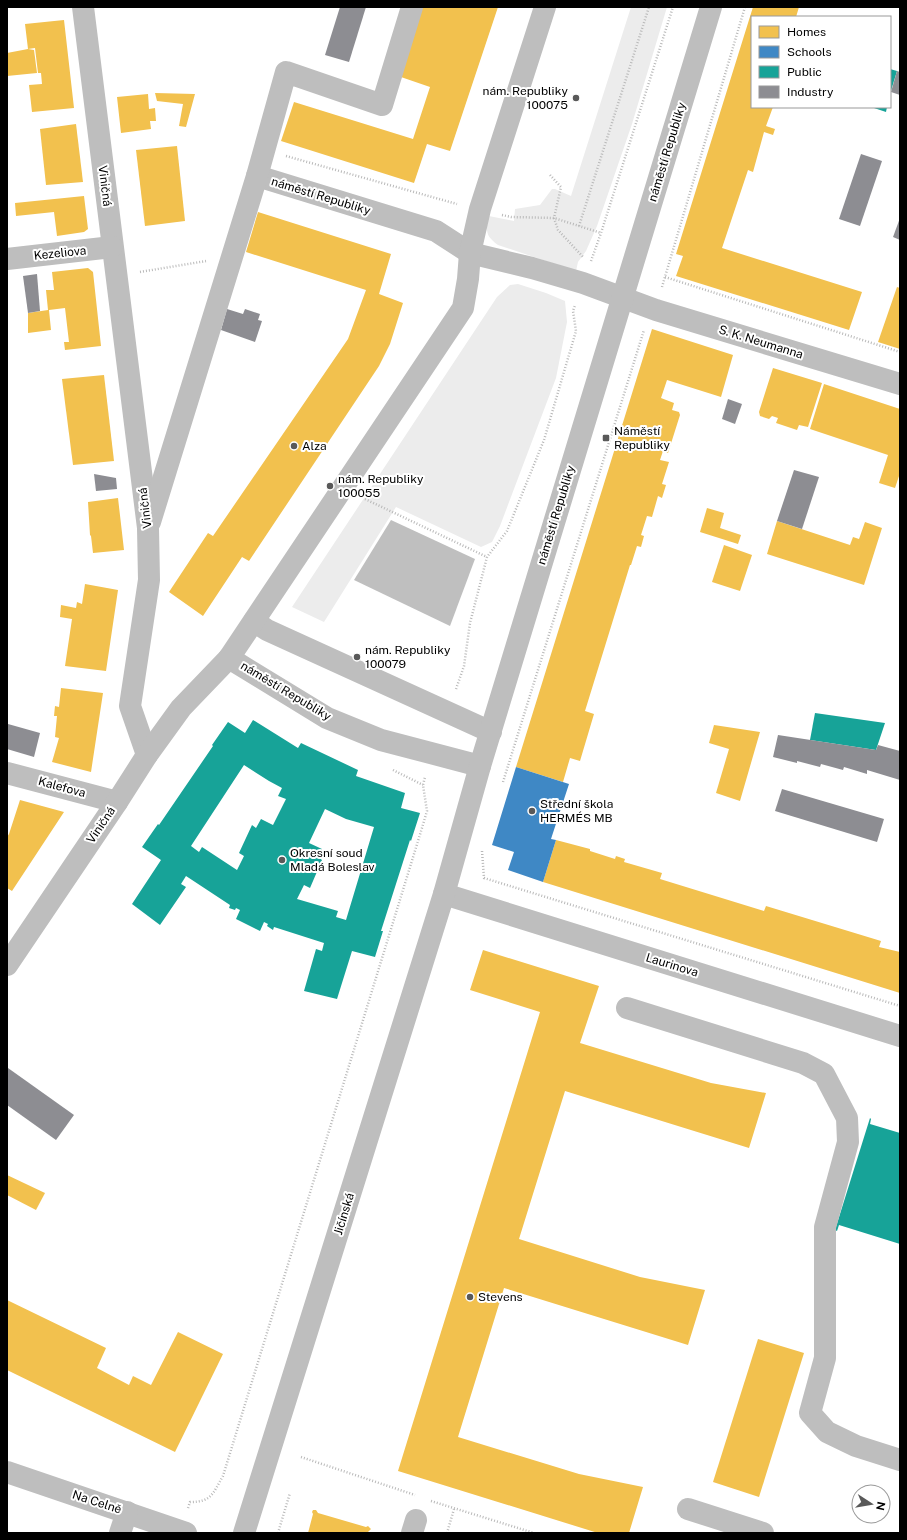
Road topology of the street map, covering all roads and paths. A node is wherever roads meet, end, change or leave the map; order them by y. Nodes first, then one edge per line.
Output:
1 (83, 7) edge
2 (412, 7) edge
3 (545, 7) edge
4 (649, 7) edge
5 (673, 7) edge
6 (712, 7) edge
7 (745, 7) edge
8 (265, 150) junction
9 (550, 175) dead end
10 (257, 176) junction
11 (480, 209) junction
12 (554, 218) junction
13 (579, 226) junction
14 (601, 234) junction
15 (112, 247) junction
16 (470, 253) junction
17 (232, 257) junction
18 (7, 259) edge
19 (116, 276) junction
20 (665, 277) junction
21 (622, 297) junction
22 (656, 310) junction
23 (573, 311) dead end
24 (900, 352) edge
25 (900, 384) edge
26 (365, 499) dead end
27 (148, 528) junction
28 (487, 557) junction
29 (254, 621) junction
30 (229, 658) junction
31 (454, 692) dead end
32 (491, 732) junction
33 (147, 755) junction
34 (480, 766) junction
35 (7, 773) edge
36 (423, 785) dead end
37 (501, 787) dead end
38 (117, 802) junction
39 (482, 848) dead end
40 (444, 894) junction
41 (7, 965) edge
42 (900, 1006) edge
43 (627, 1008) dead end
44 (900, 1036) edge
45 (900, 1460) edge
46 (9, 1479) edge
47 (290, 1493) dead end
48 (190, 1502) dead end
49 (454, 1509) dead end
50 (688, 1509) dead end
51 (127, 1512) junction
52 (120, 1533) edge
53 (186, 1533) edge
54 (244, 1533) edge
55 (278, 1533) edge
56 (447, 1533) edge
57 (763, 1533) edge

1 - 15 street, Viničná
2 - 8 street, náměstí Republiky
3 - 11 street, náměstí Republiky
4 - 13 path
5 - 14 path
6 - 21 street, náměstí Republiky
7 - 20 path
8 - 10 street, náměstí Republiky
8 - 11 path
9 - 12 path
10 - 16 street, náměstí Republiky
10 - 17 street
11 - 12 path
11 - 16 street, náměstí Republiky
12 - 13 path
12 - 14 path
13 - 14 path
15 - 18 street, Kezeliova
15 - 19 street, Viničná
16 - 21 street, náměstí Republiky
16 - 29 street, náměstí Republiky
17 - 19 path
17 - 27 street
19 - 27 street, Viničná
20 - 22 path
20 - 24 path
21 - 22 street, S. K. Neumanna
21 - 32 street, náměstí Republiky
22 - 25 street, S. K. Neumanna
22 - 37 path
23 - 28 path
26 - 28 path
27 - 33 street, Viničná
28 - 31 path
29 - 30 street, náměstí Republiky
29 - 32 street
30 - 33 street, náměstí Republiky
30 - 34 street, náměstí Republiky
32 - 34 street, náměstí Republiky
33 - 38 street, Viničná
34 - 40 street, náměstí Republiky
35 - 38 street, Kalefova
36 - 48 path
38 - 41 street, Viničná
39 - 42 path
40 - 44 street, Laurinova
40 - 54 street, Jičínská
43 - 45 street
46 - 51 street, Na Celně
47 - 55 path
49 - 56 path
50 - 57 street
51 - 52 street
51 - 53 street, Na Celně

